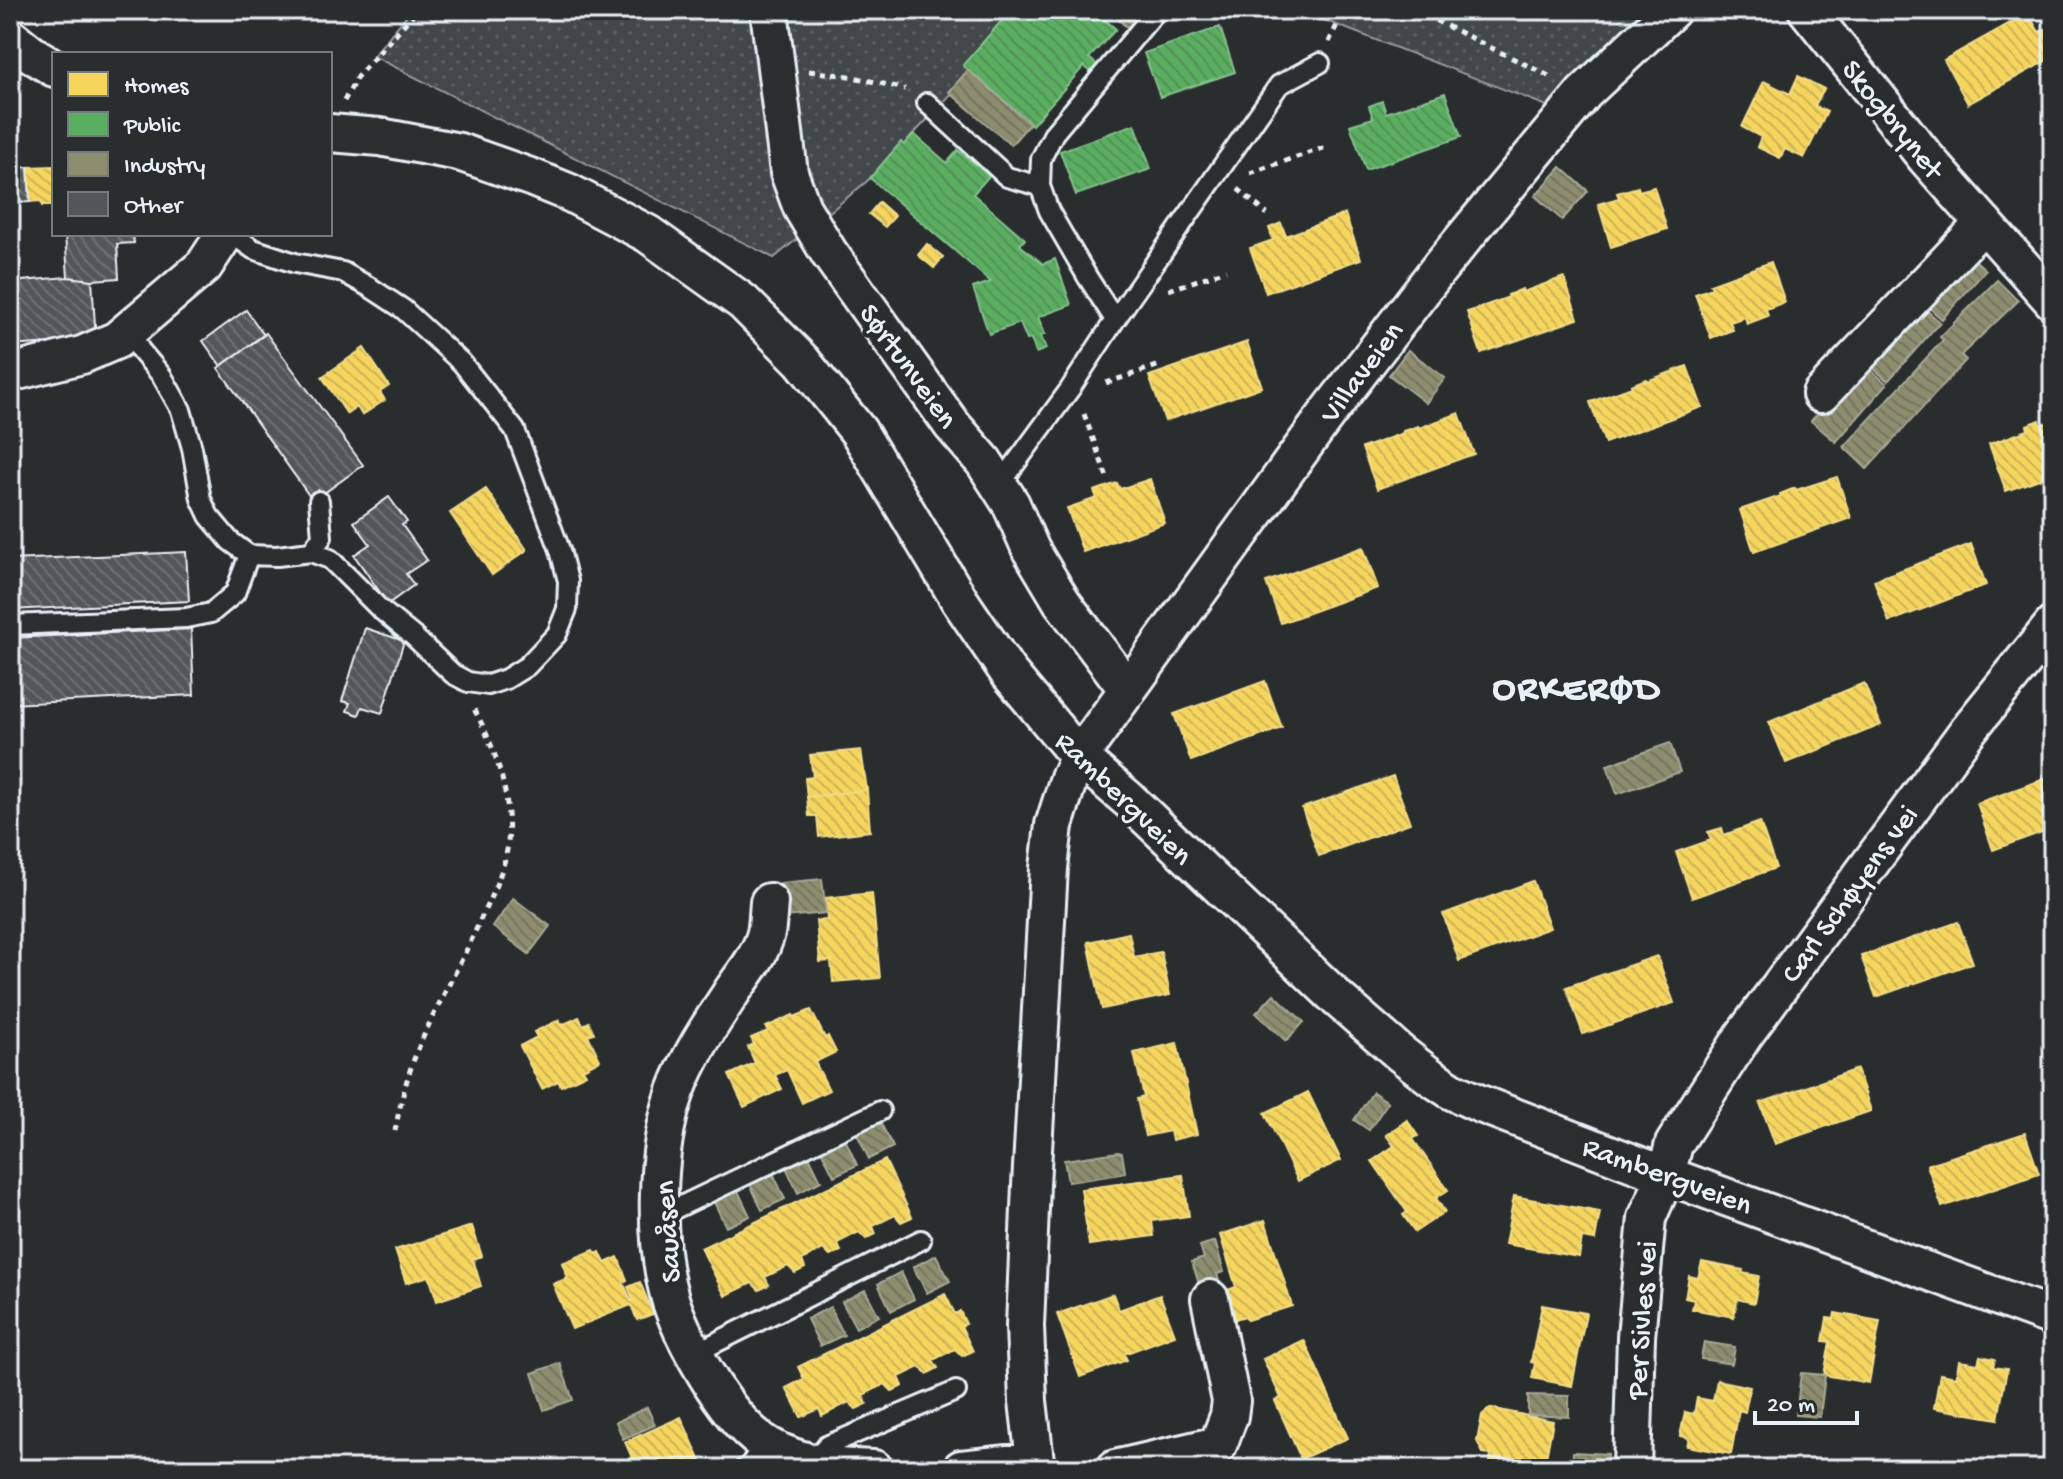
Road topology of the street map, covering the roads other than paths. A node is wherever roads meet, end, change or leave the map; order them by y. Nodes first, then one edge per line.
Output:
1 (769, 10) edge
2 (1157, 10) edge
3 (1672, 10) edge
4 (1807, 10) edge
5 (10, 37) edge
6 (1320, 63) dead end
7 (52, 67) edge
8 (927, 103) road end
9 (337, 117) edge
10 (1040, 186) junction
11 (1984, 223) junction
12 (224, 236) edge
13 (235, 236) edge
14 (2053, 301) edge
15 (1115, 320) junction
16 (130, 329) junction
17 (10, 373) edge
18 (1821, 394) dead end
19 (999, 486) junction
20 (319, 501) dead end
21 (311, 552) junction
22 (249, 555) junction
23 (10, 625) edge
24 (2053, 625) edge
25 (1128, 690) junction
26 (1079, 757) junction
27 (769, 902) dead end
28 (880, 1111) dead end
29 (1666, 1175) junction
30 (660, 1216) junction
31 (921, 1240) dead end
32 (1210, 1299) dead end
33 (2053, 1317) edge
34 (695, 1353) junction
35 (956, 1391) dead end
36 (755, 1456) edge
37 (813, 1463) junction
38 (1027, 1465) edge
39 (874, 1469) edge
40 (961, 1469) edge
41 (1115, 1469) edge
42 (1632, 1469) edge

1 - 19 street, Sørtunveien
2 - 10 lane
3 - 25 street, Villaveien
4 - 11 street, Skogbrynet
5 - 7 street
6 - 15 lane
8 - 10 lane
9 - 26 street, Rambergveien
10 - 15 lane
11 - 14 street, Skogbrynet
11 - 18 street
12 - 16 street
13 - 21 lane
15 - 19 lane
16 - 17 street
16 - 22 lane
19 - 25 street, Sørtunveien
20 - 21 lane
21 - 22 lane
22 - 23 lane
24 - 29 street, Carl Schøyens vei
25 - 26 street, Villaveien
26 - 29 street, Rambergveien
26 - 38 street
27 - 30 street, Sauåsen
28 - 30 lane
29 - 33 street, Rambergveien
29 - 42 street, Per Sivles vei
30 - 34 street, Sauåsen
31 - 34 lane
32 - 41 street
34 - 36 street, Sauåsen
35 - 37 lane
36 - 37 street, Sauåsen
37 - 39 street, Sauåsen
38 - 40 street

